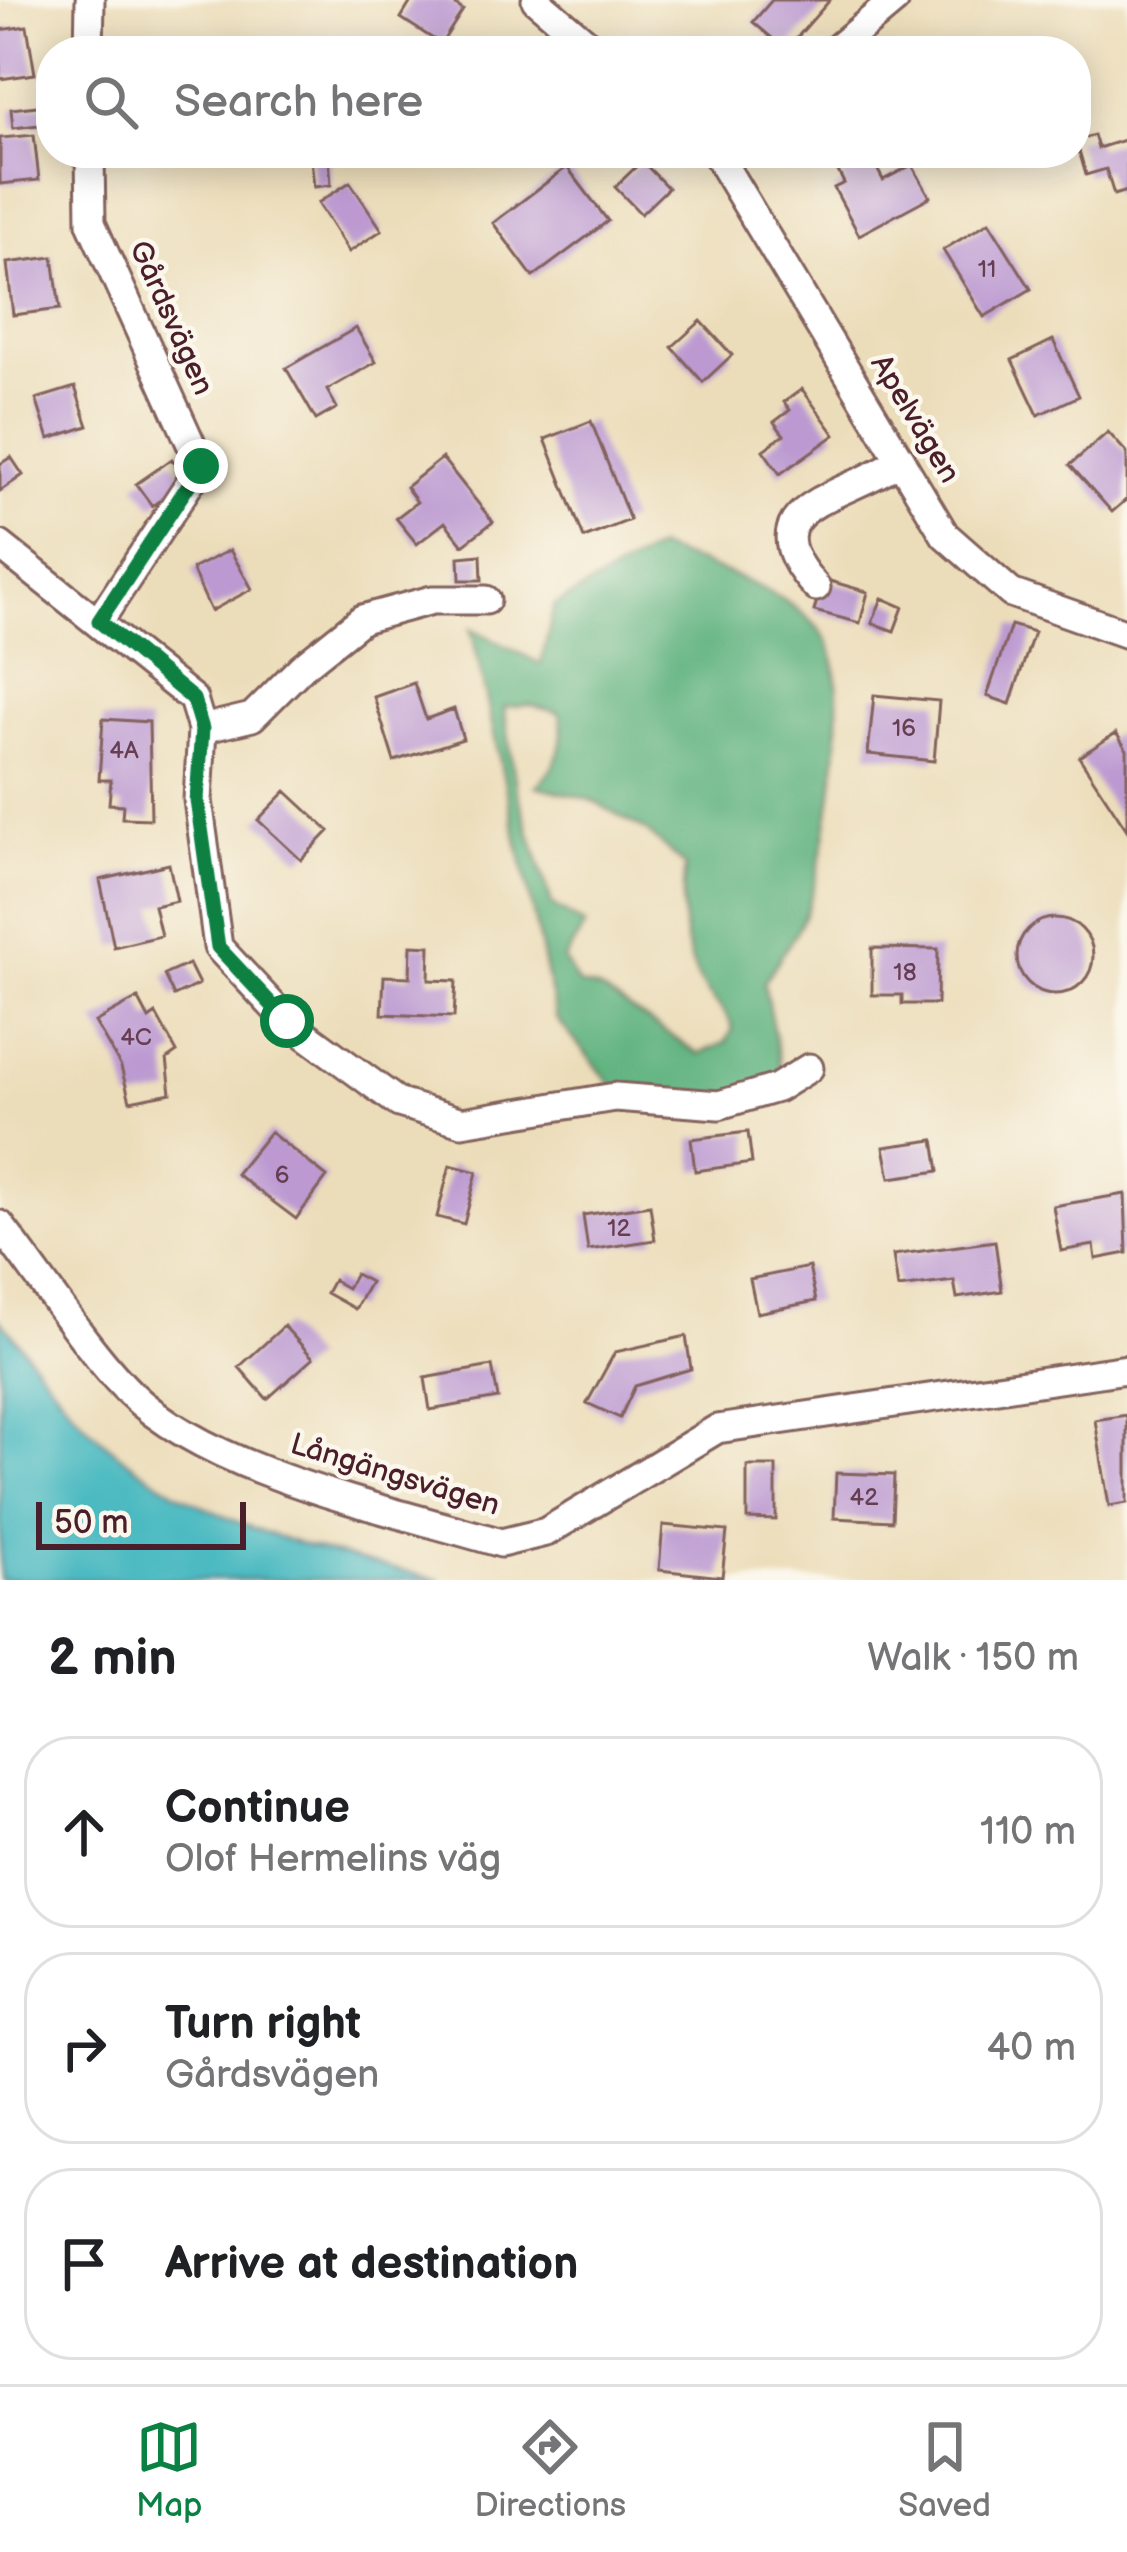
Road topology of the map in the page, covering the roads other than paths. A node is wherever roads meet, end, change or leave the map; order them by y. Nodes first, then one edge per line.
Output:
1 (90, 0) edge
2 (536, 0) edge
3 (895, 0) edge
4 (89, 36) edge
5 (578, 36) edge
6 (852, 36) edge
7 (90, 168) edge
8 (727, 168) edge
9 (901, 459) junction
10 (0, 545) edge
11 (816, 586) dead end
12 (485, 600) dead end
13 (99, 621) junction
14 (1127, 634) edge
15 (202, 729) junction
16 (809, 1068) dead end
17 (0, 1225) edge
18 (1127, 1369) edge

1 - 4 street
2 - 5 street
3 - 6 street
7 - 13 street, Gårdsvägen
8 - 9 street, Apelvägen
9 - 11 street
9 - 14 street, Apelvägen
10 - 13 street
12 - 15 street
13 - 15 street
15 - 16 street
17 - 18 street, Långängsvägen

